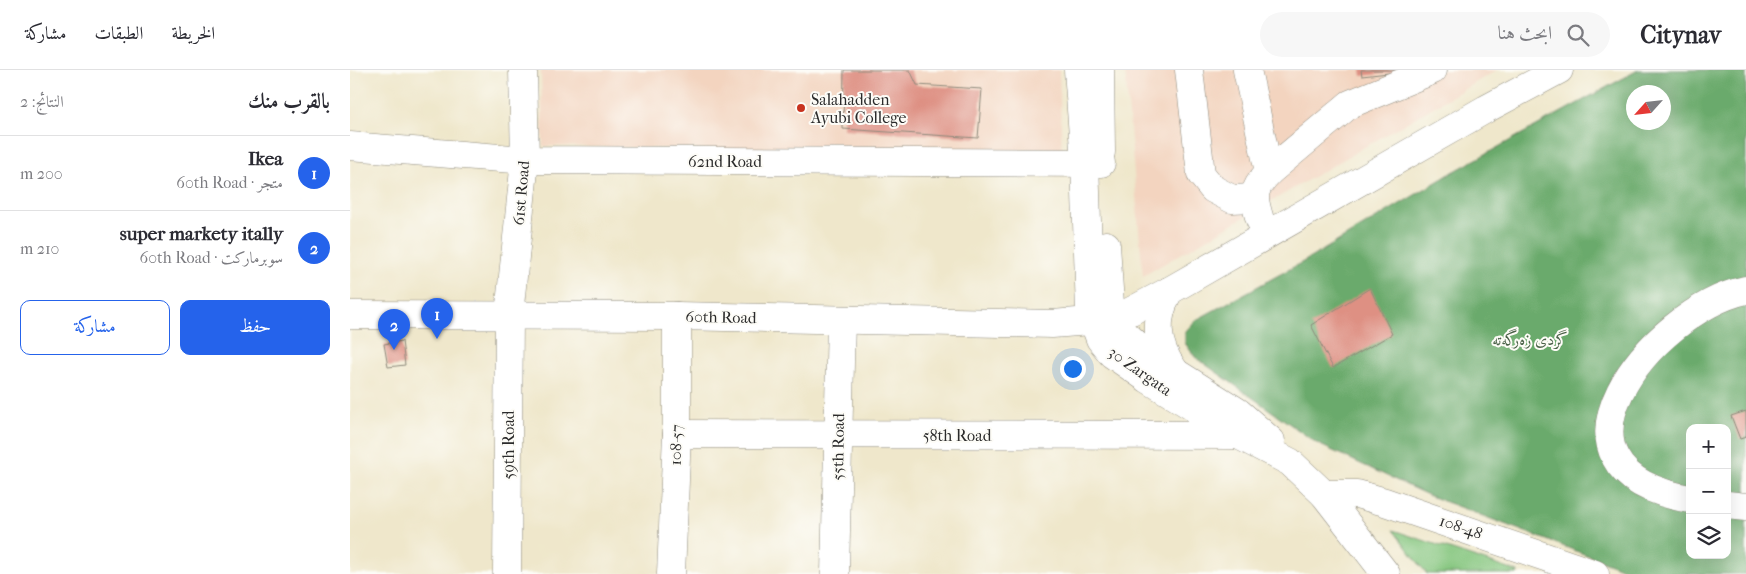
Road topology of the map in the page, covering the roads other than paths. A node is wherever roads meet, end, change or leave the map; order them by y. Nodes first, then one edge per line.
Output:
1 (523, 70) edge
2 (1078, 70) edge
3 (1100, 70) edge
4 (1189, 70) edge
5 (1247, 70) edge
6 (1433, 70) edge
7 (1521, 70) edge
8 (1559, 70) edge
9 (350, 146) edge
10 (525, 160) junction
11 (1093, 162) junction
12 (1269, 172) junction
13 (1257, 209) junction
14 (1746, 290) edge
15 (1169, 291) junction
16 (350, 315) edge
17 (509, 315) junction
18 (1106, 315) junction
19 (677, 316) junction
20 (841, 320) junction
21 (1174, 370) junction
22 (677, 434) junction
23 (838, 434) junction
24 (1238, 435) junction
25 (1290, 462) junction
26 (1324, 494) junction
27 (1686, 498) edge
28 (1731, 505) edge
29 (1746, 506) edge
30 (1542, 565) edge
31 (507, 574) edge
32 (671, 574) edge
33 (835, 574) edge
34 (1386, 574) edge
35 (1595, 574) edge

1 - 10 street, 61st Road
2 - 11 street
3 - 11 street
4 - 13 street
5 - 12 street
6 - 12 street
7 - 13 street
8 - 15 street
9 - 10 street, 62nd Road
10 - 11 street, 62nd Road
10 - 17 street, 61st Road
11 - 18 street
12 - 13 street
13 - 18 street
14 - 27 street
15 - 18 street
15 - 21 street
16 - 17 street, 60th Road
17 - 19 street, 60th Road
17 - 31 street, 59th Road
18 - 20 street, 60th Road
18 - 21 street
18 - 24 street, 30 Zargata
19 - 20 street, 60th Road
19 - 22 street, 108-57
20 - 23 street, 55th Road
21 - 25 street
22 - 23 street, 58th Road
22 - 32 street, 108-57
23 - 24 street, 58th Road
23 - 33 street, 55th Road
24 - 25 street, 30 Zargata
25 - 26 street, 30 Zargata
26 - 30 street, 108-48
26 - 34 street, 30 Zargata
28 - 29 street
30 - 35 street, 108-48

